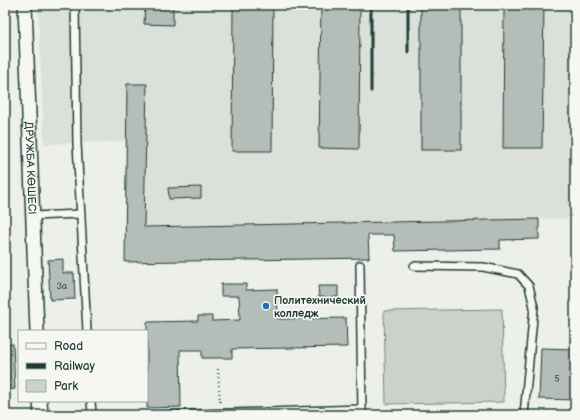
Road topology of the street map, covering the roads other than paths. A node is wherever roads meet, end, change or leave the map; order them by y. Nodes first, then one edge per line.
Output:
1 (25, 5) edge
2 (75, 5) edge
3 (81, 214) junction
4 (32, 216) junction
5 (360, 265) dead end
6 (414, 266) dead end
7 (37, 330) edge
8 (87, 330) edge
9 (40, 402) edge
10 (91, 402) edge
11 (362, 412) edge
12 (41, 415) edge
13 (92, 415) edge
14 (167, 415) edge
15 (524, 415) edge

1 - 4 street, ДРУЖБА КӨШЕСІ
2 - 3 lane
3 - 4 lane
3 - 8 lane
4 - 7 street, ДРУЖБА КӨШЕСІ
5 - 11 lane
6 - 15 lane
9 - 12 street
10 - 13 lane
11 - 14 lane

